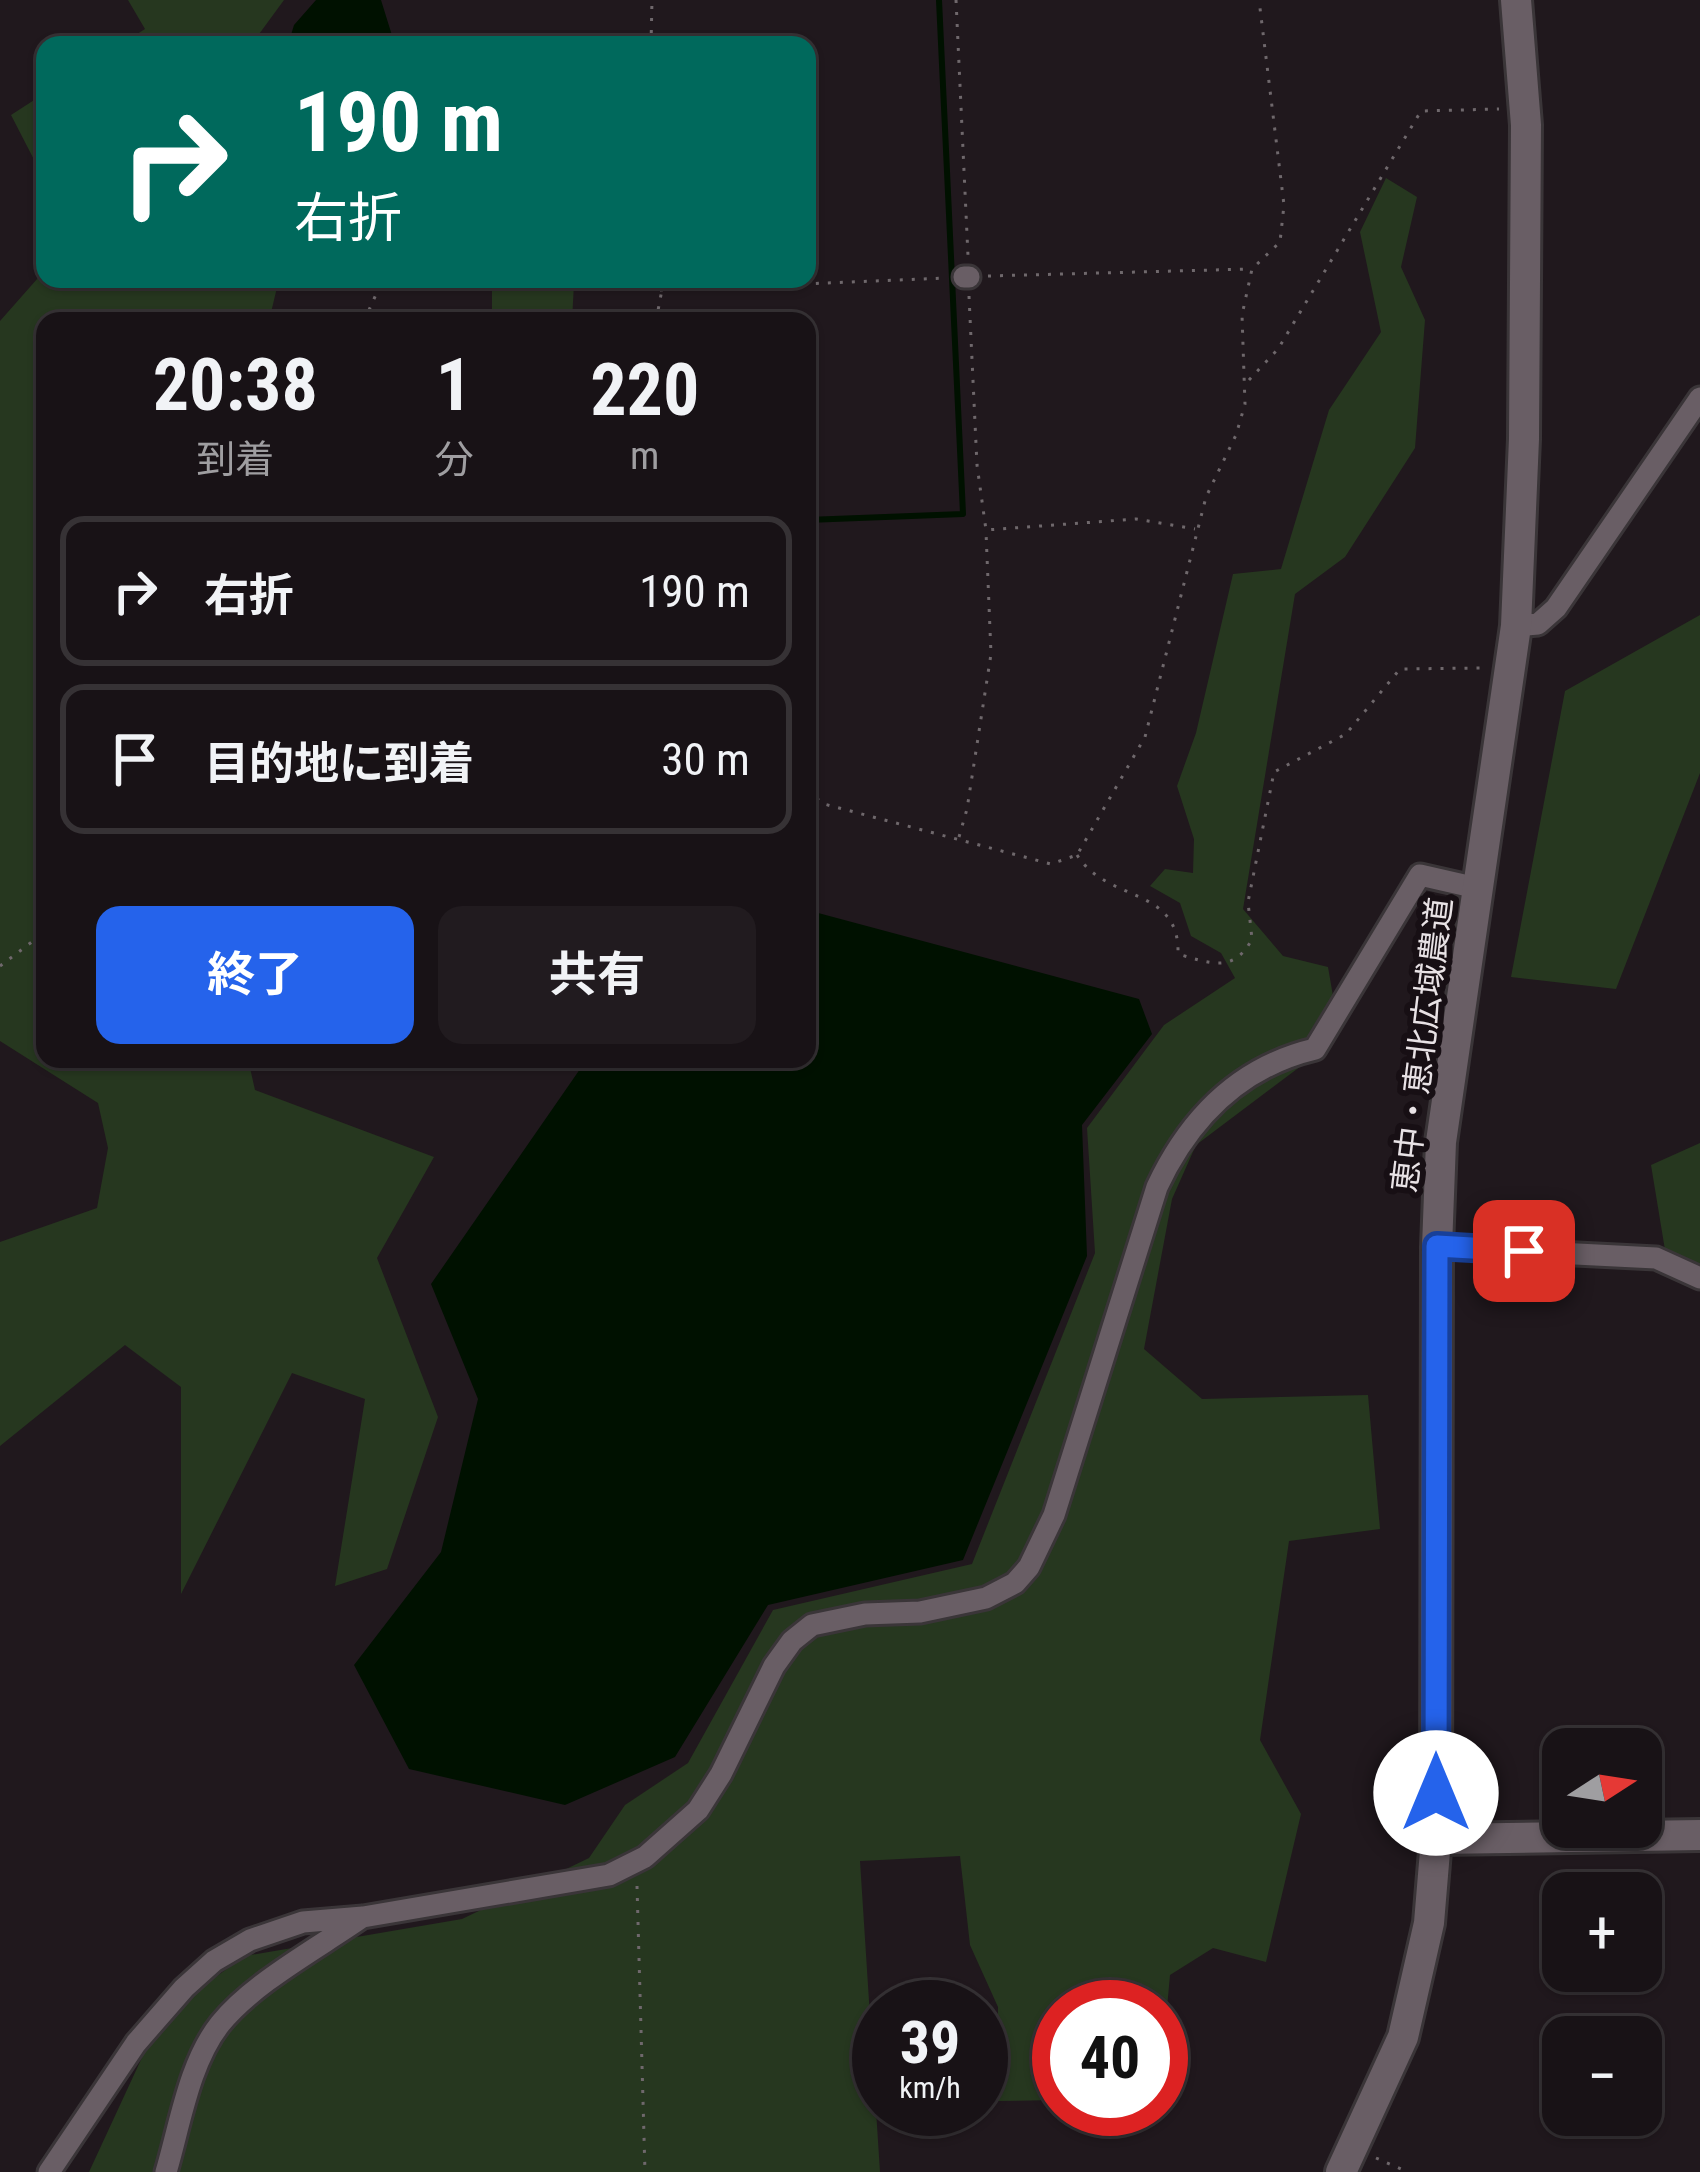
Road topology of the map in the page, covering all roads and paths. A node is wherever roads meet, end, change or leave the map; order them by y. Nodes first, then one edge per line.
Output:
1 (652, 0) edge
2 (956, 0) edge
3 (1259, 0) edge
4 (1516, 0) edge
5 (651, 36) edge
6 (1525, 109) junction
7 (1252, 269) junction
8 (967, 277) junction
9 (940, 278) dead end
10 (816, 283) edge
11 (706, 288) edge
12 (659, 290) joint
13 (657, 312) edge
14 (1247, 382) junction
15 (1700, 398) edge
16 (986, 530) junction
17 (1198, 530) junction
18 (1516, 626) junction
19 (1510, 668) junction
20 (816, 798) edge
21 (958, 840) junction
22 (1077, 855) junction
23 (1477, 888) junction
24 (36, 939) edge
25 (0, 966) edge
26 (1437, 1246) junction
27 (1700, 1278) edge
28 (1700, 1835) edge
29 (1436, 1839) junction
30 (635, 1862) junction
31 (363, 1917) junction
32 (1347, 2160) edge
33 (49, 2172) edge
34 (166, 2172) edge
35 (645, 2172) edge
36 (1408, 2172) edge

1 - 5 path
2 - 8 path
3 - 7 path
4 - 6 street, 恵中・恵北広域農道
6 - 14 path
6 - 18 street, 恵中・恵北広域農道
7 - 8 path
7 - 14 path
8 - 16 path
9 - 10 path
11 - 12 path
12 - 13 path
14 - 17 path
15 - 18 street
16 - 17 path
16 - 21 path
17 - 22 path
18 - 19 street, 恵中・恵北広域農道
19 - 22 path
19 - 23 street, 恵中・恵北広域農道
20 - 21 path
21 - 22 path
23 - 26 street, 恵中・恵北広域農道
23 - 30 street
24 - 25 path
26 - 27 street
26 - 29 street, 恵中・恵北広域農道
28 - 29 street
29 - 32 street, 恵中・恵北広域農道
30 - 31 street
30 - 35 path
31 - 33 street
31 - 34 street
32 - 36 path

